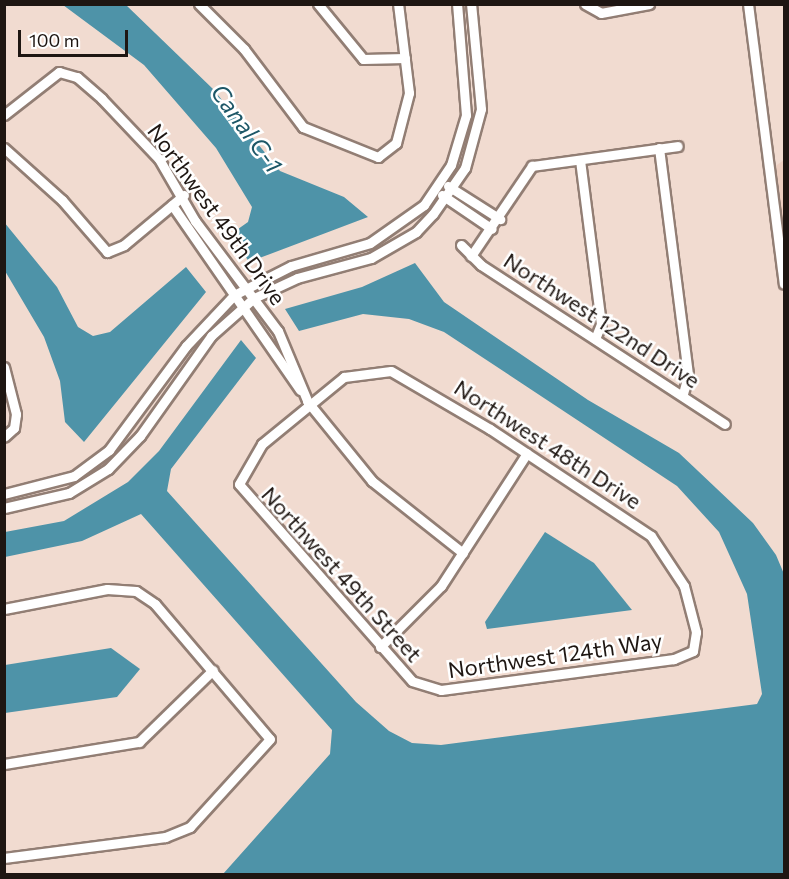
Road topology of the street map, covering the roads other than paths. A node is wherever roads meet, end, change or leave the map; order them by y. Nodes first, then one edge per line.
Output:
1 (199, 4) edge
2 (318, 4) edge
3 (398, 4) edge
4 (457, 4) edge
5 (471, 4) edge
6 (585, 4) edge
7 (649, 4) edge
8 (748, 4) edge
9 (405, 58) junction
10 (4, 115) edge
11 (678, 146) dead end
12 (4, 148) edge
13 (659, 148) junction
14 (580, 160) junction
15 (441, 182) junction
16 (454, 189) junction
17 (435, 190) junction
18 (184, 195) junction
19 (446, 199) junction
20 (172, 205) junction
21 (500, 219) junction
22 (492, 229) junction
23 (461, 245) dead end
24 (471, 256) junction
25 (784, 284) edge
26 (246, 288) junction
27 (234, 295) junction
28 (254, 298) junction
29 (242, 307) junction
30 (595, 339) junction
31 (4, 367) edge
32 (683, 394) junction
33 (309, 405) junction
34 (725, 424) dead end
35 (4, 437) edge
36 (527, 453) junction
37 (4, 494) edge
38 (4, 508) edge
39 (463, 553) junction
40 (4, 609) edge
41 (380, 647) junction
42 (693, 651) joint
43 (213, 670) junction
44 (421, 686) joint
45 (4, 764) edge
46 (4, 858) edge

1 - 9 street
2 - 9 street
3 - 9 street
4 - 15 street
5 - 16 street
6 - 7 street
8 - 25 street
10 - 18 street, Northwest 49th Drive
11 - 13 street
12 - 20 street
13 - 14 street
13 - 32 street
14 - 21 street
14 - 30 street
15 - 16 street
15 - 17 street
16 - 19 street
16 - 21 street
17 - 19 street
17 - 26 street
18 - 20 street
18 - 26 street, Northwest 49th Drive
19 - 22 street
19 - 28 street
20 - 27 street, Northwest 49th Drive
21 - 22 street
22 - 24 street
23 - 24 street, Northwest 122nd Drive
24 - 30 street, Northwest 122nd Drive
26 - 27 street
26 - 28 street, Northwest 49th Drive
27 - 29 street, Northwest 49th Drive
27 - 37 street
28 - 29 street
28 - 33 street, Northwest 49th Drive
29 - 33 street, Northwest 49th Drive
29 - 38 street
30 - 32 street, Northwest 122nd Drive
31 - 35 street
32 - 34 street, Northwest 122nd Drive
33 - 36 street, Northwest 48th Drive
33 - 39 street, Northwest 49th Drive
33 - 41 street, Northwest 49th Street
36 - 39 street
36 - 42 street, Northwest 48th Drive
39 - 41 street
40 - 43 street
41 - 44 street, Northwest 49th Street
42 - 44 street, Northwest 124th Way
43 - 45 street
43 - 46 street

